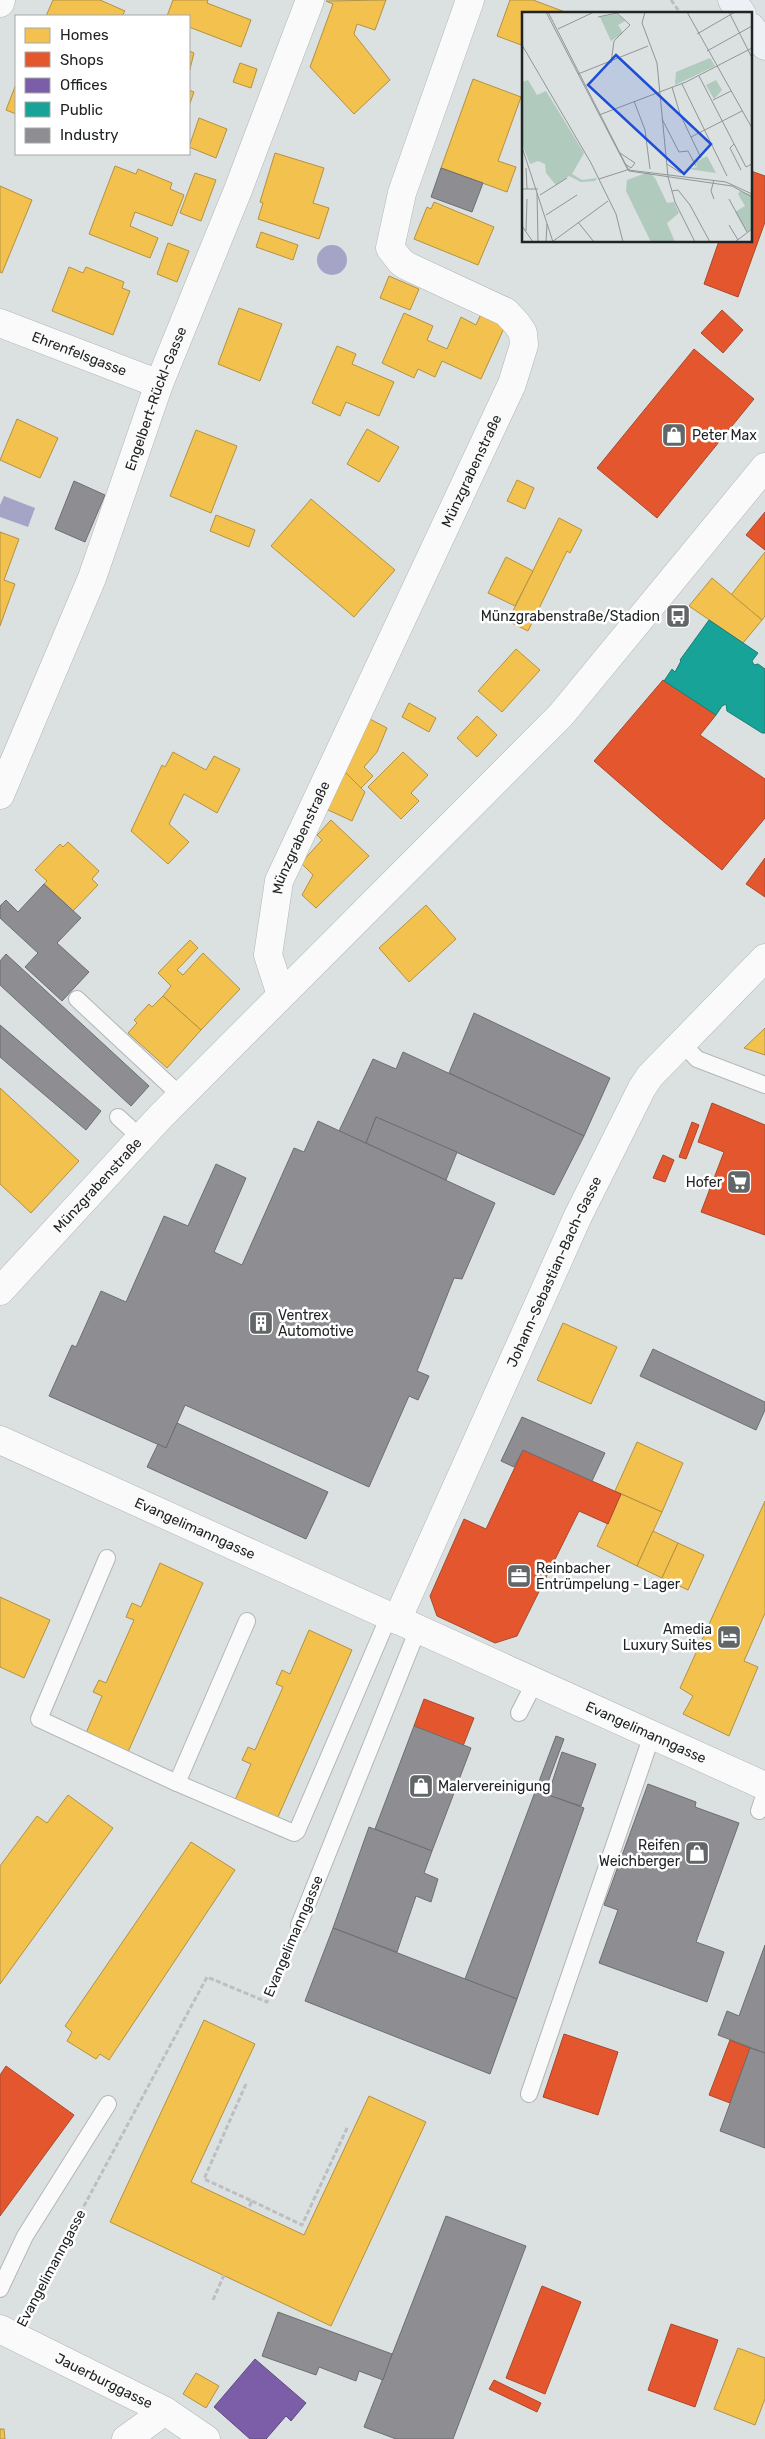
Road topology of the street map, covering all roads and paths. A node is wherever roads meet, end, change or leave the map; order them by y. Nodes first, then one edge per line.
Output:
1 (310, 0) edge
2 (470, 0) edge
3 (671, 0) edge
4 (732, 0) edge
5 (680, 12) edge
6 (741, 12) edge
7 (752, 28) edge
8 (765, 46) edge
9 (0, 323) edge
10 (159, 384) junction
11 (765, 467) edge
12 (0, 795) edge
13 (765, 958) edge
14 (281, 995) junction
15 (77, 999) dead end
16 (682, 1043) junction
17 (765, 1085) edge
18 (181, 1096) junction
19 (118, 1117) dead end
20 (141, 1138) junction
21 (0, 1291) edge
22 (0, 1440) edge
23 (107, 1558) dead end
24 (248, 1621) dead end
25 (401, 1622) junction
26 (534, 1682) junction
27 (519, 1713) dead end
28 (652, 1735) junction
29 (177, 1783) junction
30 (765, 1793) edge
31 (762, 1798) edge
32 (299, 1925) joint
33 (246, 2084) dead end
34 (529, 2094) dead end
35 (108, 2104) dead end
36 (348, 2126) dead end
37 (252, 2201) junction
38 (248, 2209) dead end
39 (224, 2276) dead end
40 (0, 2289) edge
41 (213, 2300) dead end
42 (7, 2333) edge
43 (165, 2411) junction
44 (126, 2439) edge
45 (206, 2439) edge

1 - 10 street, Engelbert-Rückl-Gasse
2 - 14 street, Münzgrabenstraße
3 - 5 path
4 - 6 main road
7 - 8 main road
9 - 10 street, Ehrenfelsgasse
10 - 12 street, Engelbert-Rückl-Gasse
11 - 14 street, Münzgrabenstraße
13 - 16 street, Johann-Sebastian-Bach-Gasse
14 - 18 street, Münzgrabenstraße
15 - 18 lane
16 - 17 lane
16 - 25 street, Johann-Sebastian-Bach-Gasse
18 - 20 street, Münzgrabenstraße
19 - 20 lane
20 - 21 street, Münzgrabenstraße
22 - 25 street, Evangelimanngasse
23 - 29 lane
24 - 29 lane
25 - 26 street, Evangelimanngasse
25 - 29 lane
25 - 32 lane, Evangelimanngasse
26 - 27 lane
26 - 28 street, Evangelimanngasse
28 - 31 street, Evangelimanngasse
28 - 34 lane
30 - 31 lane
32 - 42 path, Evangelimanngasse
33 - 37 path
35 - 40 lane
36 - 37 path
37 - 38 path
39 - 41 path
42 - 43 street, Jauerburggasse
43 - 44 street
43 - 45 street, Jauerburggasse

